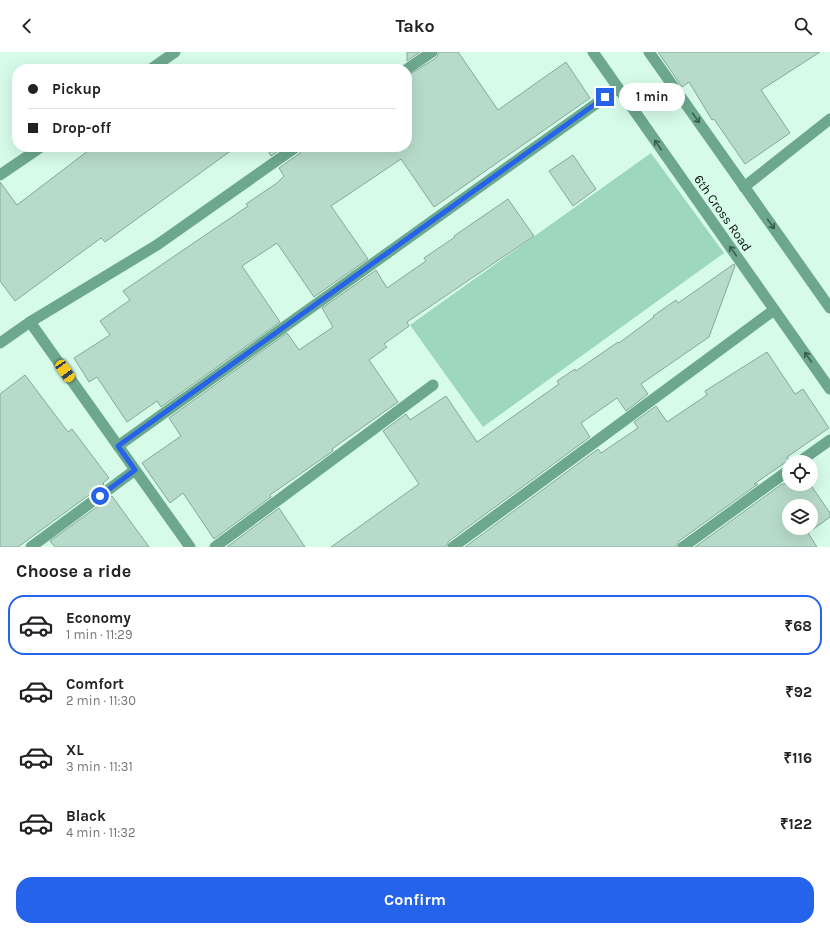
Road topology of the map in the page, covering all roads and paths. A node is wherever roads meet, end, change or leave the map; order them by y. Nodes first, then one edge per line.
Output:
1 (175, 52) edge
2 (432, 52) edge
3 (593, 52) edge
4 (649, 52) edge
5 (158, 64) edge
6 (412, 66) edge
7 (618, 88) junction
8 (830, 119) edge
9 (34, 152) edge
10 (289, 152) edge
11 (0, 176) edge
12 (744, 186) junction
13 (830, 308) edge
14 (774, 310) junction
15 (30, 322) junction
16 (0, 343) edge
17 (433, 385) dead end
18 (830, 389) edge
19 (830, 440) edge
20 (118, 446) junction
21 (810, 455) edge
22 (135, 470) junction
23 (782, 475) edge
24 (31, 547) edge
25 (190, 547) edge
26 (215, 547) edge
27 (453, 547) edge
28 (683, 547) edge

1 - 5 street
2 - 6 street
3 - 7 street, 6th Cross Road
4 -> 12 street
14 -> 7 street, 6th Cross Road
7 - 20 street
8 - 12 street
9 - 11 street
10 - 15 street
12 -> 13 street
18 -> 14 street, 6th Cross Road
14 - 27 street
15 - 16 street
15 - 20 street
17 - 26 street
19 - 21 street
20 - 22 street
22 - 24 street
22 - 25 street
23 - 28 street

